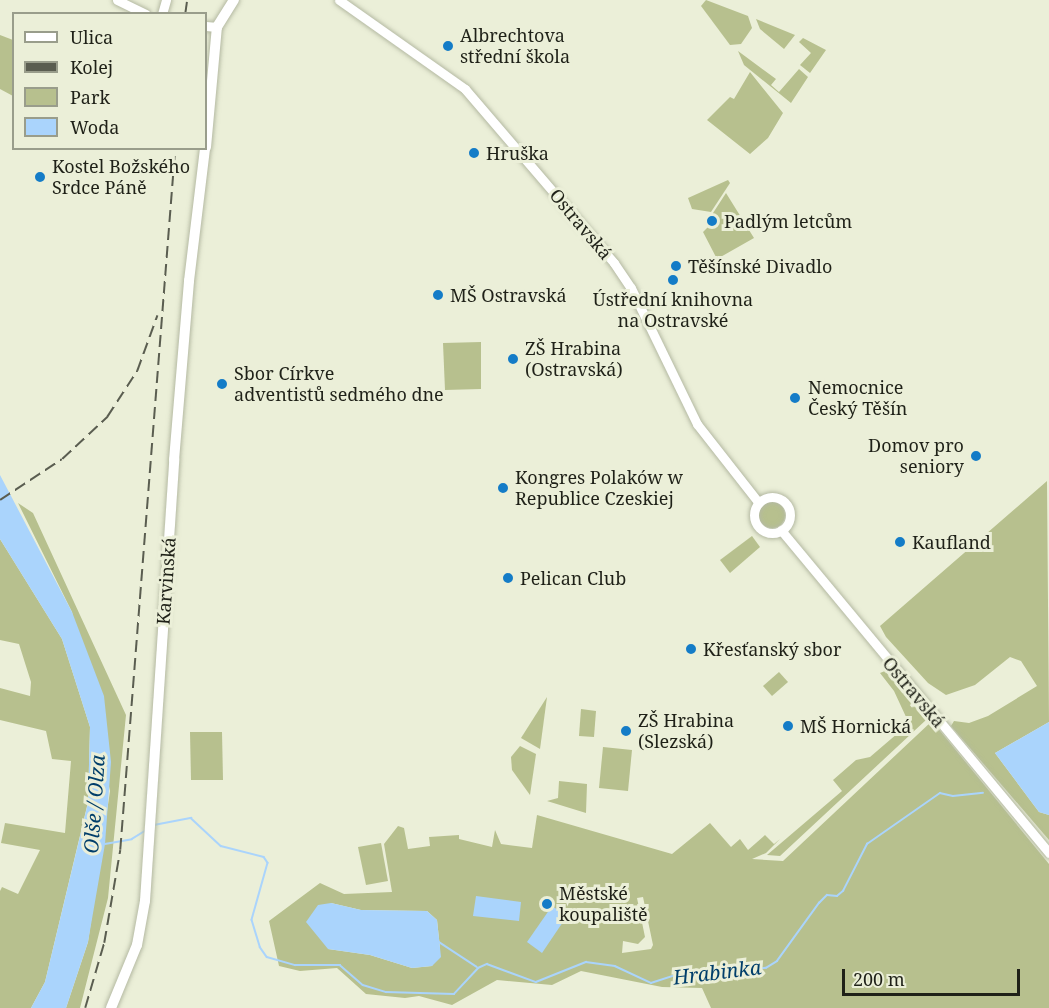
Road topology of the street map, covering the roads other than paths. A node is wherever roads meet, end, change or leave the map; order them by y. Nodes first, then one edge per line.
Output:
1 (117, 0) edge
2 (234, 0) edge
3 (339, 0) edge
4 (142, 12) edge
5 (211, 27) edge
6 (207, 108) edge
7 (205, 150) edge
8 (759, 503) junction
9 (781, 530) junction
10 (1049, 853) edge
11 (111, 1008) edge

1 - 4 street
2 - 5 main road
3 - 8 street, Ostravská
5 - 6 main road, Karvinská
7 - 11 main road, Karvinská
8 - 9 street
8 - 9 street
9 - 10 street, Ostravská

